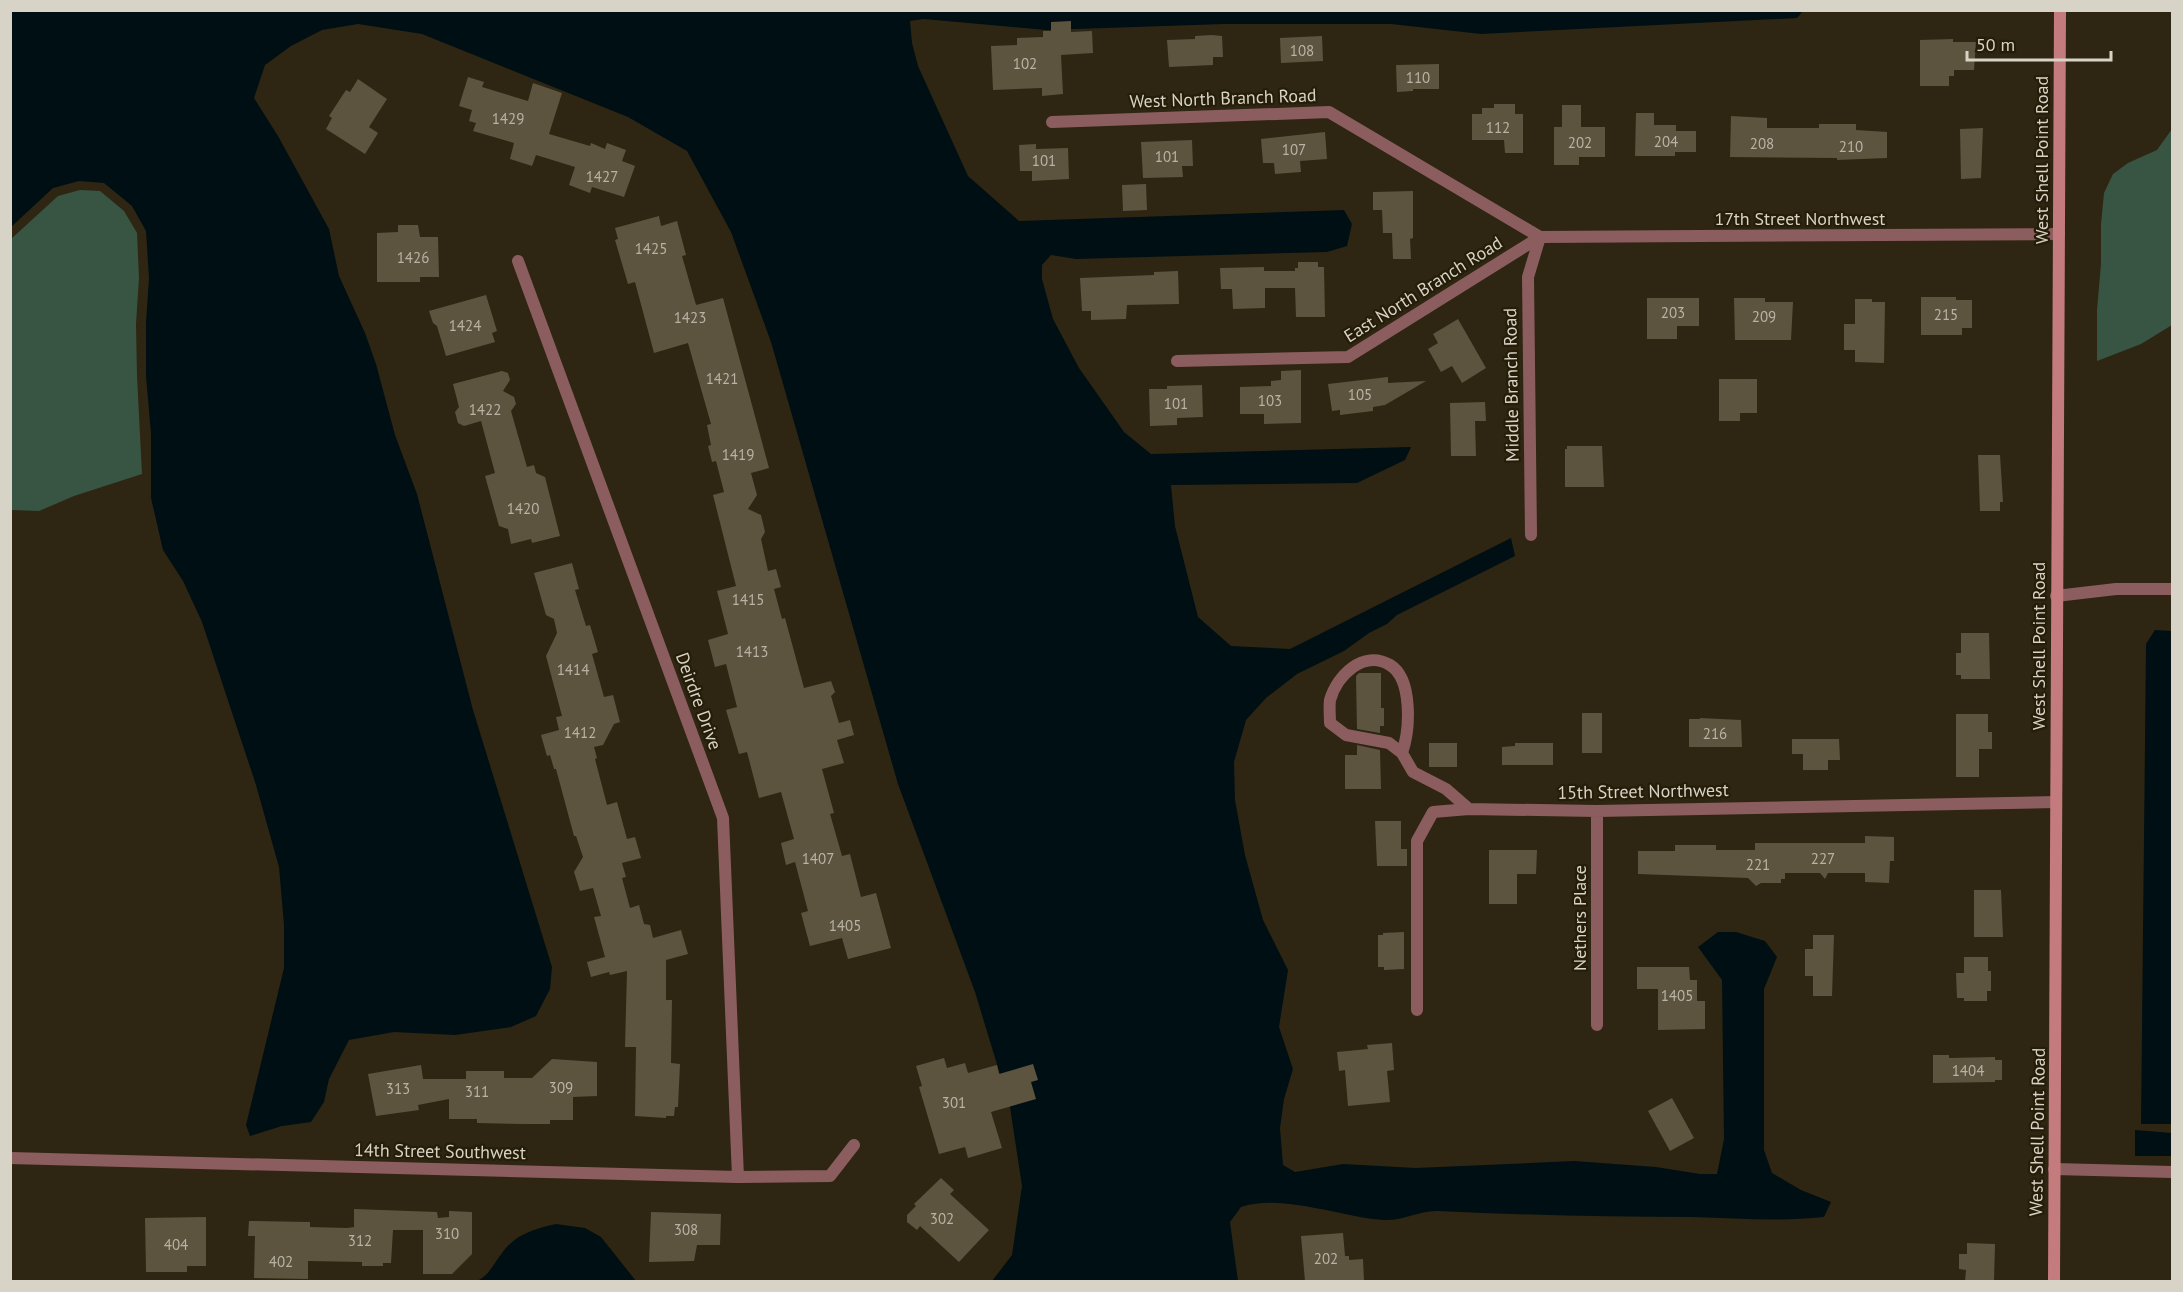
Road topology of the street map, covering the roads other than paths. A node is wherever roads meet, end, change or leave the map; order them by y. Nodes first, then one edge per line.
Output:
1 (2060, 10) edge
2 (1052, 122) dead end
3 (2059, 234) junction
4 (1540, 237) junction
5 (518, 261) dead end
6 (1177, 361) dead end
7 (1531, 535) dead end
8 (2172, 589) edge
9 (2056, 596) junction
10 (1402, 753) junction
11 (2056, 802) junction
12 (1468, 809) junction
13 (1597, 811) junction
14 (1417, 1010) dead end
15 (1598, 1024) dead end
16 (854, 1145) dead end
17 (10, 1158) edge
18 (2054, 1169) junction
19 (2172, 1172) edge
20 (738, 1177) junction
21 (2054, 1281) edge

1 - 3 street, West Shell Point Road
2 - 4 street, West North Branch Road
3 - 4 street, 17th Street Northwest
3 - 9 street, West Shell Point Road
4 - 6 street, East North Branch Road
4 - 7 street, Middle Branch Road
5 - 20 street, Deirdre Drive
8 - 9 street
9 - 11 street, West Shell Point Road
10 - 10 street
10 - 12 street
11 - 13 street, 15th Street Northwest
11 - 18 street, West Shell Point Road
12 - 13 street, 15th Street Northwest
12 - 14 street, 15th Street Northwest
13 - 15 street, Nethers Place
16 - 20 street, 14th Street Southwest
17 - 20 street, 14th Street Southwest
18 - 19 street
18 - 21 street, West Shell Point Road

